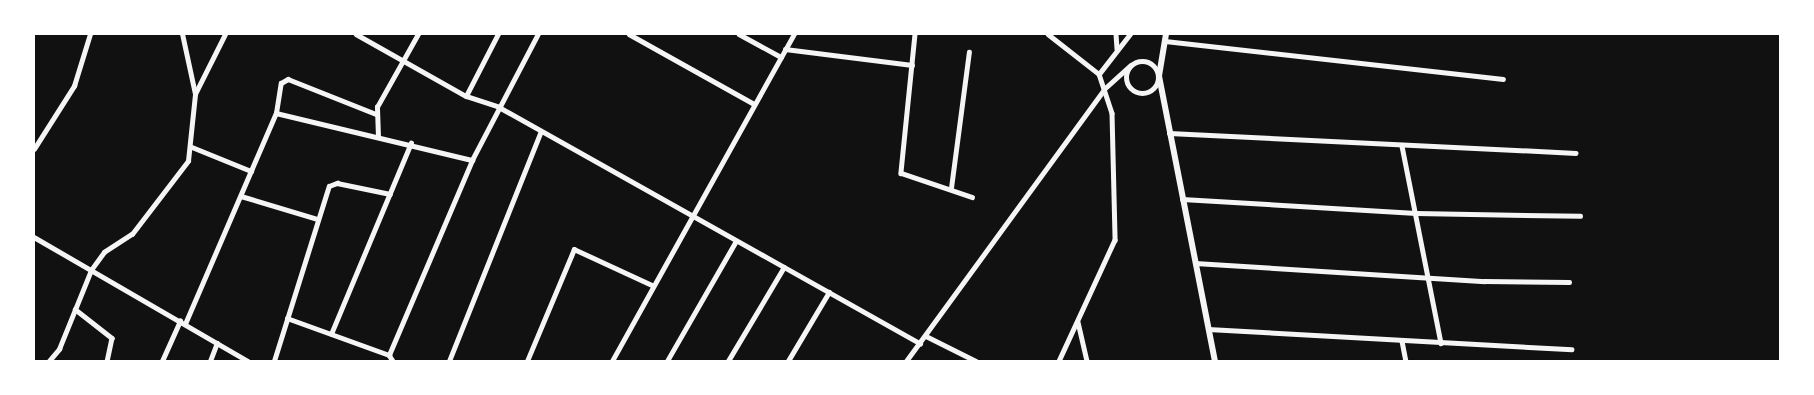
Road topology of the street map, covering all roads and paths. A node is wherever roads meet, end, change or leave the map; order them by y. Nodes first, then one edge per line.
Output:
1 (90, 34) edge
2 (182, 34) edge
3 (225, 34) edge
4 (356, 34) edge
5 (418, 34) edge
6 (498, 34) edge
7 (538, 34) edge
8 (629, 34) edge
9 (739, 34) edge
10 (794, 34) edge
11 (916, 34) edge
12 (1048, 34) edge
13 (1116, 34) edge
14 (1130, 34) edge
15 (1166, 34) edge
16 (1165, 42) junction
17 (786, 49) junction
18 (1117, 49) junction
19 (969, 52) dead end
20 (781, 56) junction
21 (401, 62) junction
22 (912, 65) junction
23 (1131, 65) junction
24 (1099, 74) junction
25 (1159, 76) junction
26 (1503, 79) dead end
27 (1104, 89) junction
28 (195, 94) junction
29 (466, 96) junction
30 (754, 104) junction
31 (499, 108) junction
32 (276, 112) junction
33 (376, 114) junction
34 (540, 133) junction
35 (1169, 133) junction
36 (378, 137) junction
37 (411, 143) junction
38 (1402, 146) junction
39 (192, 147) junction
40 (34, 149) edge
41 (1576, 153) dead end
42 (472, 160) junction
43 (251, 171) junction
44 (951, 188) junction
45 (390, 194) junction
46 (241, 196) junction
47 (972, 197) dead end
48 (1182, 199) junction
49 (1416, 213) junction
50 (692, 216) junction
51 (1580, 216) dead end
52 (317, 219) junction
53 (34, 237) edge
54 (736, 241) junction
55 (1195, 262) junction
56 (784, 268) junction
57 (91, 270) junction
58 (1428, 277) junction
59 (1569, 282) dead end
60 (652, 285) junction
61 (829, 292) junction
62 (75, 309) junction
63 (287, 318) junction
64 (1078, 322) junction
65 (183, 323) junction
66 (1208, 329) junction
67 (331, 334) junction
68 (926, 336) junction
69 (1402, 341) junction
70 (216, 343) junction
71 (920, 343) junction
72 (1441, 343) junction
73 (1571, 349) dead end
74 (389, 355) junction
75 (49, 361) edge
76 (107, 361) edge
77 (162, 361) edge
78 (210, 361) edge
79 (248, 361) edge
80 (274, 361) edge
81 (394, 361) edge
82 (450, 361) edge
83 (527, 361) edge
84 (612, 361) edge
85 (667, 361) edge
86 (728, 361) edge
87 (788, 361) edge
88 (906, 361) edge
89 (976, 361) edge
90 (1059, 361) edge
91 (1087, 361) edge
92 (1215, 361) edge
93 (1406, 361) edge

1 - 40 street
2 - 28 street
3 - 28 street
4 - 21 street
5 - 21 street
6 - 29 street
7 - 31 street
8 - 30 street
9 - 20 street
10 - 17 street
11 - 22 street
12 - 24 street
13 - 18 street
14 - 18 street
15 - 16 main road
16 - 25 main road
16 - 26 street
17 - 20 street
17 - 22 street
18 - 24 street
19 - 44 street
20 - 30 street
21 - 29 street
21 - 33 street
22 - 44 street
23 - 25 street
23 - 25 street
23 - 27 street
24 - 27 street
25 - 35 main road
27 - 64 street
27 - 68 street
28 - 39 street
29 - 31 street
30 - 50 street
31 - 34 street
31 - 42 street
32 - 33 street
32 - 36 street
32 - 43 street
33 - 36 street
34 - 50 street
34 - 82 street
35 - 38 street
35 - 48 main road
36 - 37 street
37 - 42 street
37 - 45 street
38 - 41 street
38 - 49 street
39 - 43 street
39 - 57 street
42 - 74 street
43 - 46 street
44 - 47 street
45 - 52 street
45 - 67 street
46 - 52 street
46 - 65 street
48 - 49 street
48 - 55 main road
49 - 51 street
49 - 58 street
50 - 54 street
50 - 60 street
52 - 63 street
53 - 57 street
54 - 56 street
54 - 85 street
55 - 58 street
55 - 66 main road
56 - 61 street
56 - 86 street
57 - 62 street
57 - 65 street
58 - 59 street
58 - 72 street
60 - 83 street
60 - 84 street
61 - 71 street
61 - 87 street
62 - 75 street
62 - 76 street
63 - 67 street
63 - 80 street
64 - 90 street
64 - 91 street
65 - 70 street
65 - 77 street
66 - 69 street
66 - 92 main road
67 - 74 street
68 - 71 street
68 - 89 street
69 - 72 street
69 - 93 street
70 - 78 street
70 - 79 street
71 - 88 street
72 - 73 street
74 - 81 street

